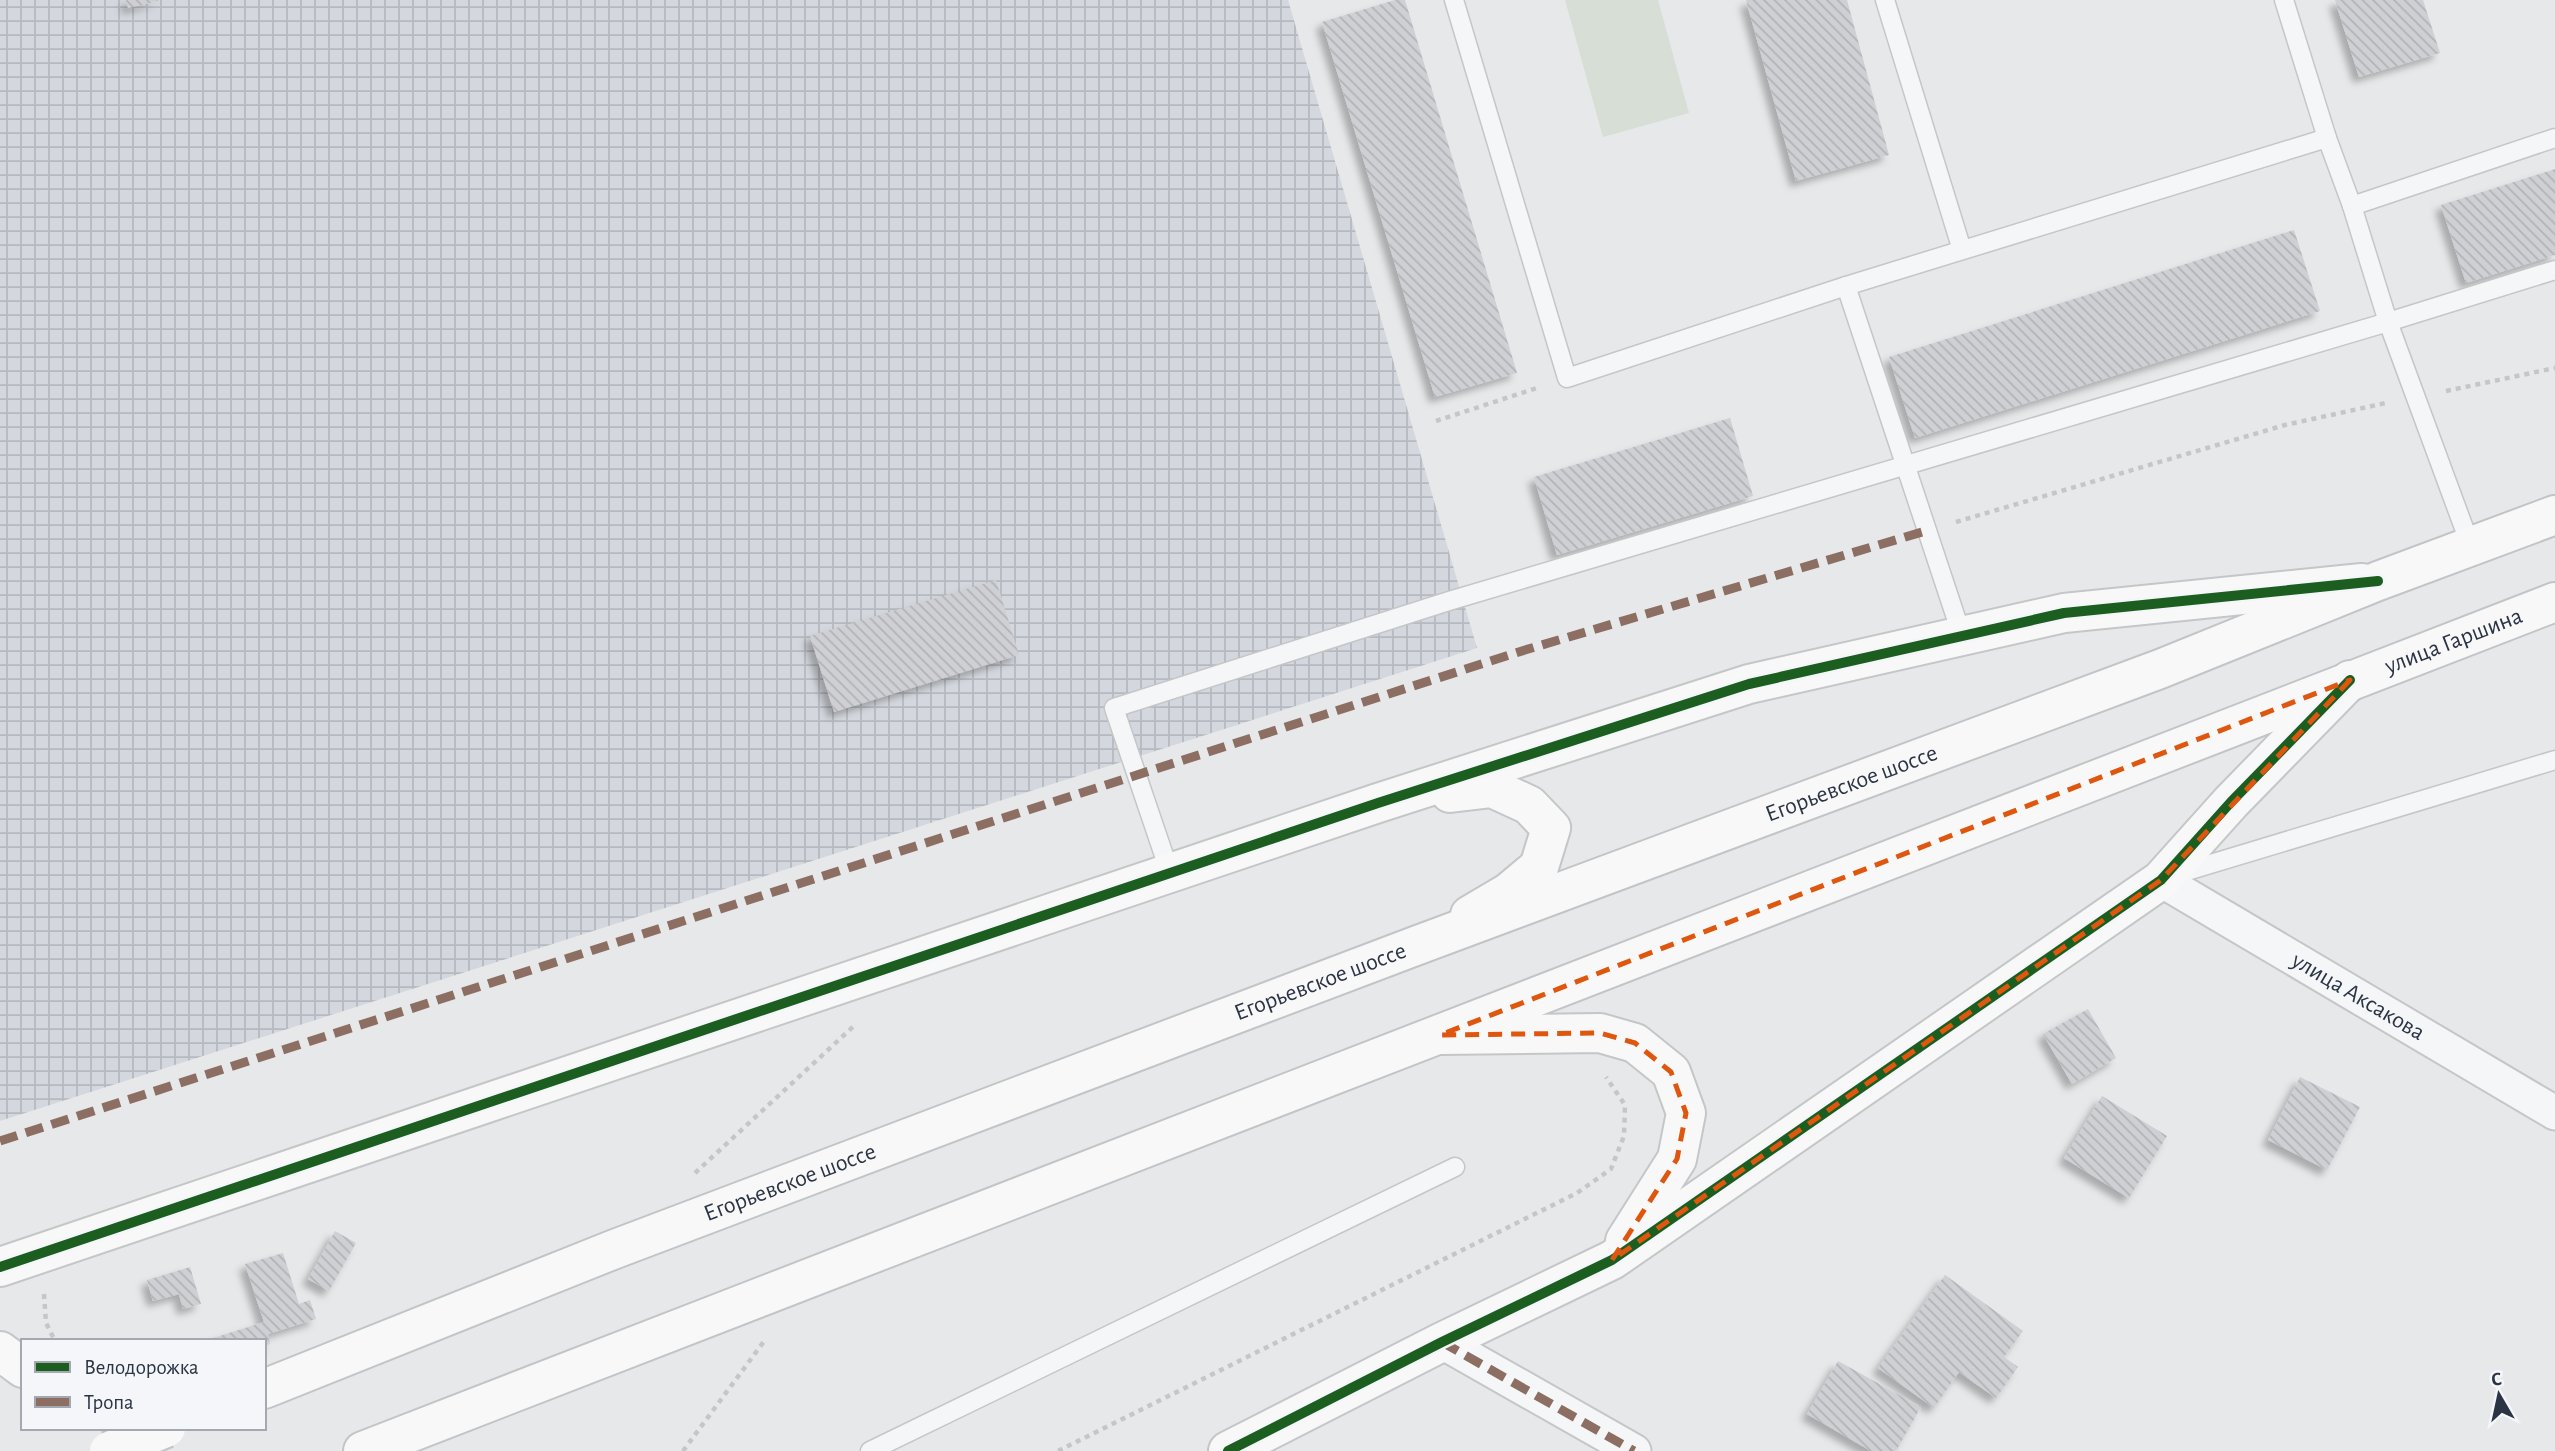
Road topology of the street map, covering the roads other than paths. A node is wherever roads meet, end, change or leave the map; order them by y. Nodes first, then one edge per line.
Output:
1 (1454, 0) edge
2 (1885, 0) edge
3 (2284, 0) edge
4 (2327, 138) junction
5 (2555, 138) edge
6 (2353, 206) junction
7 (1962, 250) junction
8 (2555, 270) edge
9 (1846, 286) junction
10 (2388, 322) junction
11 (1907, 465) junction
12 (2555, 515) edge
13 (2471, 547) junction
14 (2378, 581) junction
15 (2555, 602) edge
16 (1962, 636) junction
17 (2350, 680) junction
18 (2555, 760) edge
19 (1378, 803) junction
20 (1170, 873) junction
21 (2161, 880) junction
22 (1418, 945) junction
23 (1440, 1035) junction
24 (2555, 1113) edge
25 (1455, 1167) dead end
26 (1612, 1260) junction
27 (0, 1267) edge
28 (1442, 1342) junction
29 (0, 1351) edge
30 (21, 1367) edge
31 (266, 1388) edge
32 (110, 1430) edge
33 (161, 1430) edge
34 (109, 1451) edge
35 (139, 1451) edge
36 (363, 1451) edge
37 (870, 1451) edge
38 (1228, 1451) edge
39 (1634, 1451) edge

1 - 9 lane
2 - 7 lane
3 - 4 lane
4 - 6 lane
4 - 7 lane
5 - 6 lane
6 - 10 lane
7 - 9 lane
8 - 10 lane
9 - 11 lane
10 - 11 lane
10 - 13 lane
11 - 16 lane
11 - 20 lane
12 - 13 main road
13 - 14 main road
14 - 16 main road
14 - 22 main road, Егорьевское шоссе
15 - 17 main road, улица Гаршина
16 - 19 main road
17 - 21 main road
17 - 23 main road
18 - 21 lane
19 - 20 main road
19 - 22 main road
20 - 27 main road
21 - 24 street, улица Аксакова
21 - 26 main road
22 - 31 main road, Егорьевское шоссе
23 - 26 main road
23 - 36 main road
25 - 37 lane
26 - 28 main road
28 - 38 main road
28 - 39 street
29 - 30 main road
32 - 35 main road
33 - 34 main road, bridge

